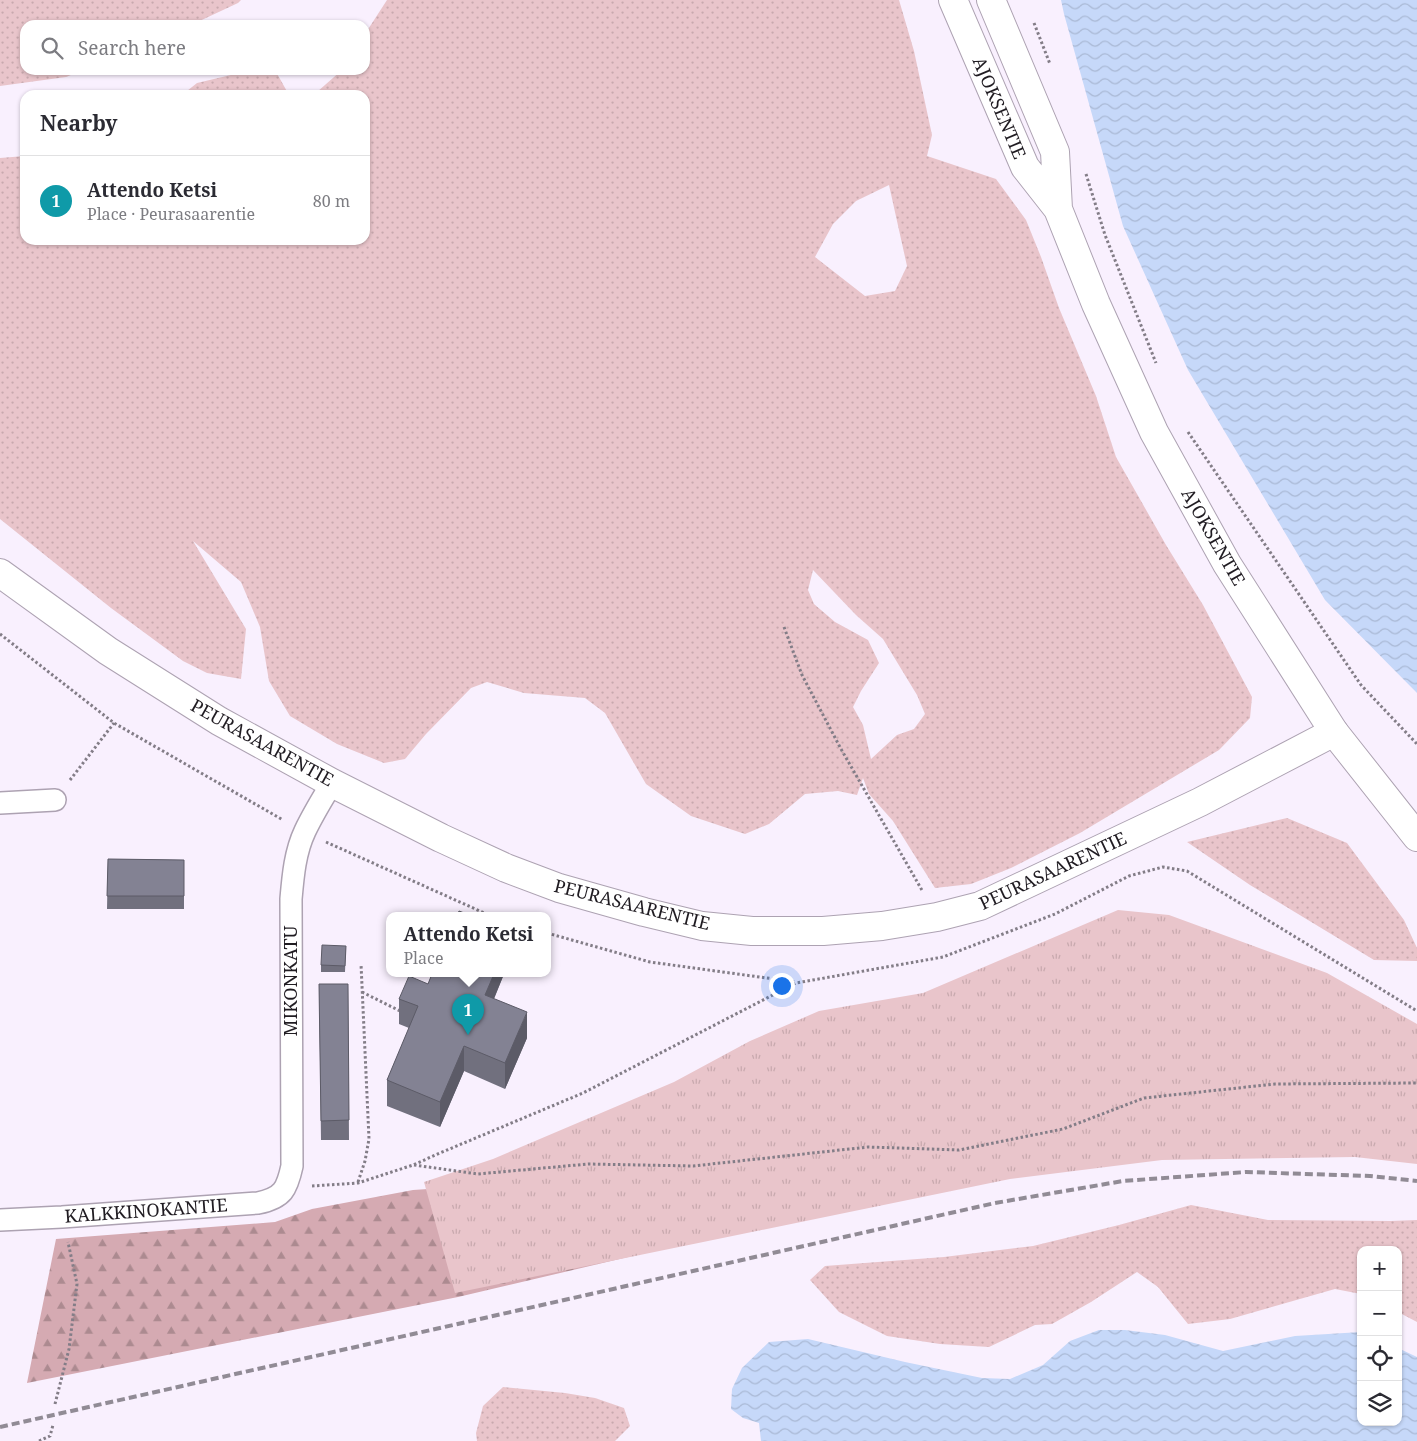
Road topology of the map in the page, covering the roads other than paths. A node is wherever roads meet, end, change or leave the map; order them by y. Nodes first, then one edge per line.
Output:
1 (953, 0) edge
2 (991, 0) edge
3 (1058, 209) junction
4 (0, 573) edge
5 (1334, 732) junction
6 (332, 783) junction
7 (55, 800) road end
8 (0, 803) edge
9 (1417, 838) edge
10 (286, 1187) joint
11 (0, 1220) edge

1 - 3 street, AJOKSENTIE
2 - 3 street, AJOKSENTIE
3 - 5 street, AJOKSENTIE
4 - 6 street, PEURASAARENTIE
5 - 6 street, PEURASAARENTIE
5 - 9 street, AJOKSENTIE
6 - 10 street, MIKONKATU
7 - 8 street
10 - 11 street, KALKKINOKANTIE

